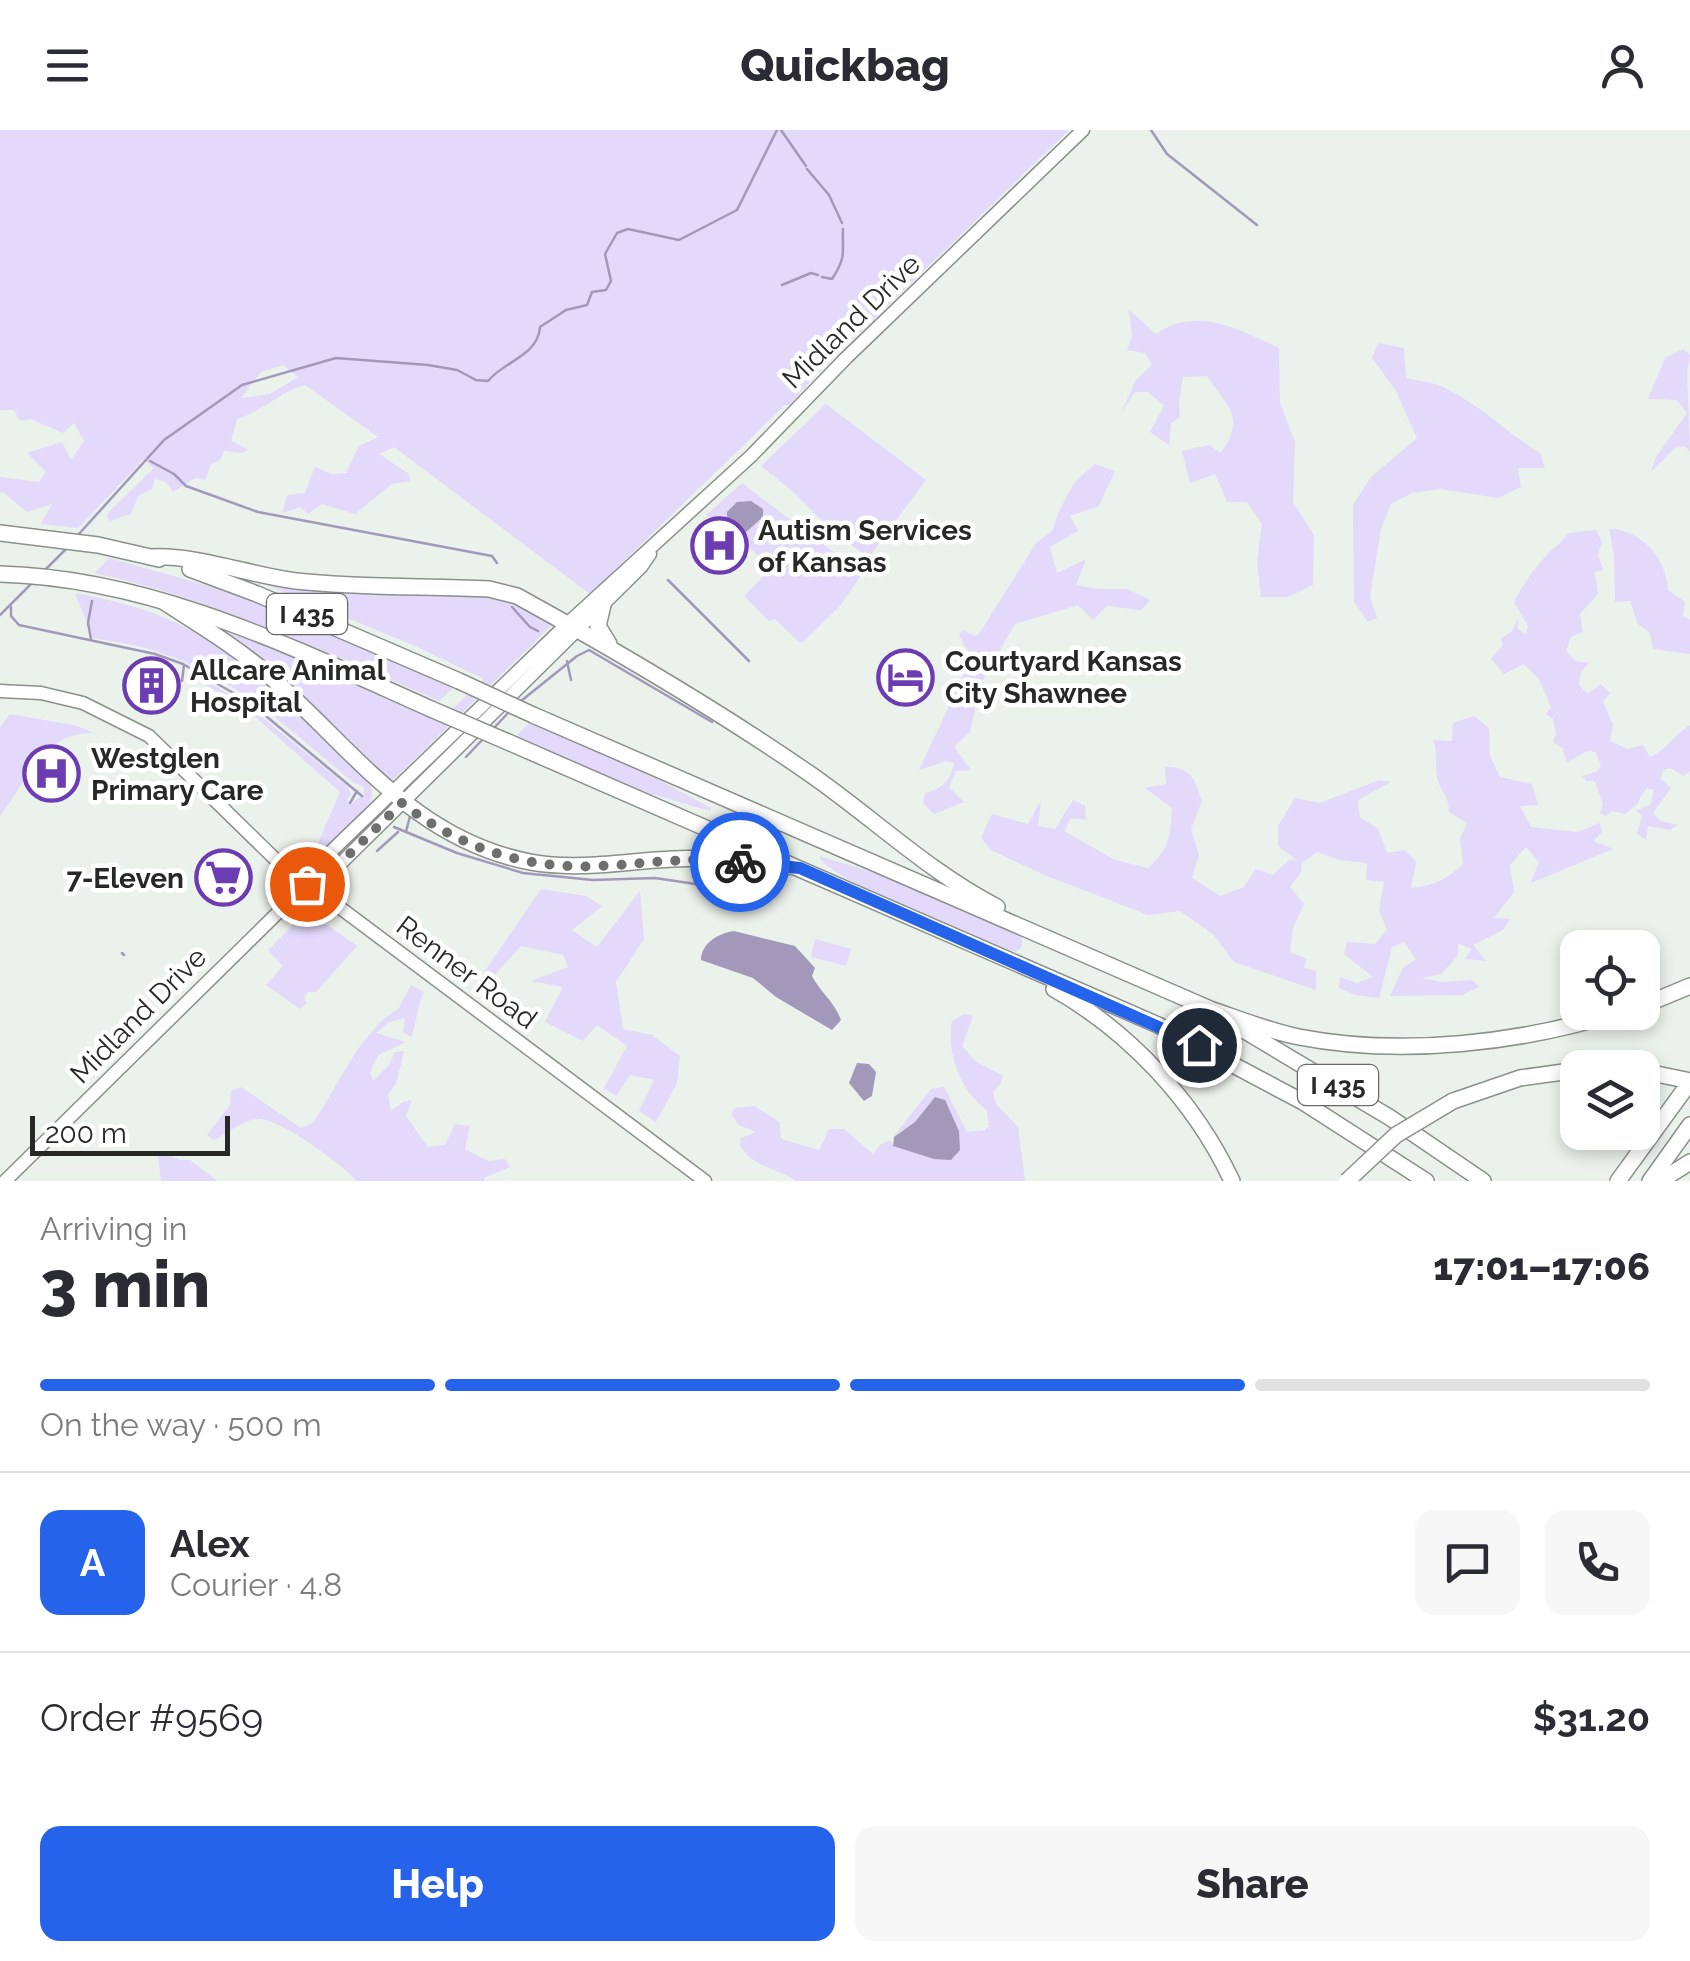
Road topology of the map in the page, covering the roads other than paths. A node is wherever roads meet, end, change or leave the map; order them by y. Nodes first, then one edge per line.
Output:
1 (1083, 130) edge
2 (5, 534) edge
3 (654, 547) junction
4 (152, 556) junction
5 (0, 574) edge
6 (164, 602) junction
7 (603, 605) junction
8 (572, 627) junction
9 (615, 650) junction
10 (0, 691) edge
11 (397, 798) junction
12 (800, 868) junction
13 (307, 884) junction
14 (1080, 951) junction
15 (1039, 973) junction
16 (1690, 986) edge
17 (1660, 998) edge
18 (1210, 1009) junction
19 (1560, 1027) edge
20 (1560, 1072) edge
21 (1660, 1075) edge
22 (1690, 1081) edge
23 (1690, 1126) edge
24 (1690, 1162) edge
25 (5, 1181) edge
26 (705, 1181) edge
27 (1232, 1181) edge
28 (1347, 1181) edge
29 (1426, 1181) edge
30 (1483, 1181) edge
31 (1618, 1181) edge
32 (1650, 1181) edge
33 (1660, 1181) edge

1 - 3 main road, Midland Drive
2 - 4 highway, I 435
3 - 7 main road, Midland Drive
3 - 8 main road, Midland Drive
4 - 8 highway
4 - 14 highway, I 435, bridge
5 - 6 highway, I 435
6 - 11 highway
6 - 12 highway, I 435, bridge
7 - 8 main road, Midland Drive
7 - 9 highway
8 - 9 highway
8 - 11 main road, Midland Drive
9 - 14 highway
10 - 13 main road, Renner Road
11 - 12 highway
11 - 13 main road, Midland Drive
12 - 15 highway, I 435
13 - 25 main road, Midland Drive
13 - 26 main road, Renner Road
14 - 18 highway, I 435
15 - 27 highway
15 - 29 highway, I 435
16 - 17 highway
18 - 19 highway
18 - 30 highway, I 435
20 - 28 highway, bridge
21 - 22 highway
22 - 31 highway
23 - 32 highway
24 - 33 highway

